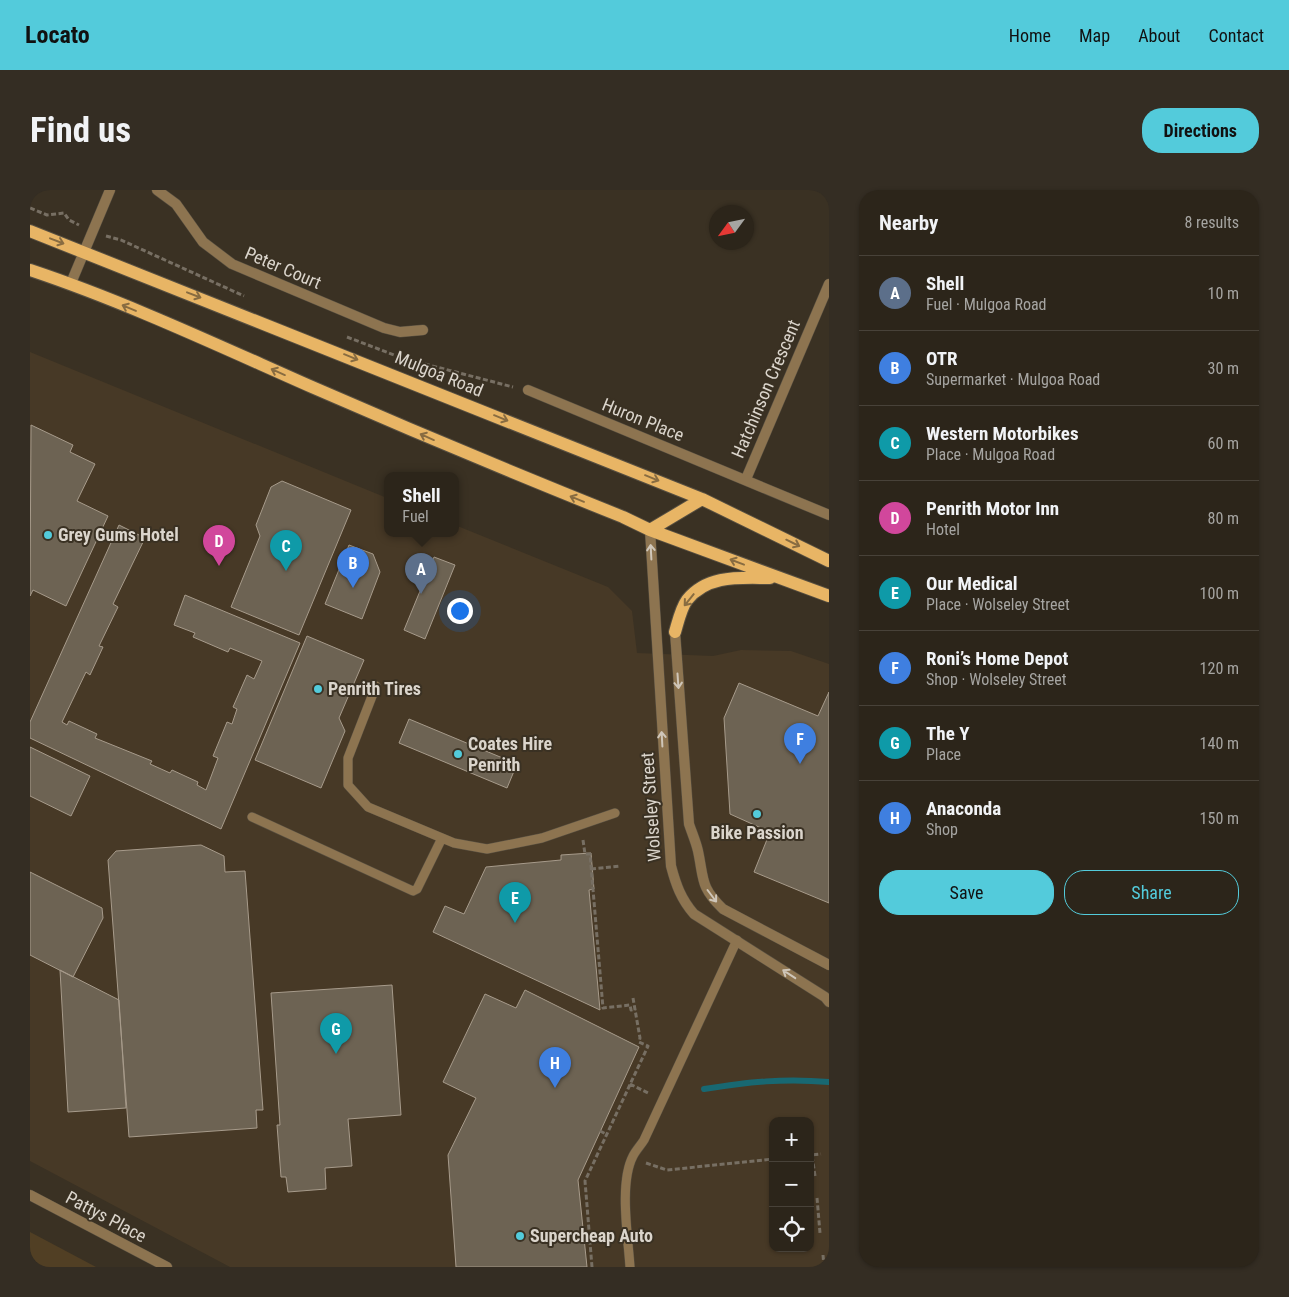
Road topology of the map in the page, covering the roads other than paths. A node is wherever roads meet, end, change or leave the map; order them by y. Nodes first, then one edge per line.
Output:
1 (110, 190) edge
2 (157, 190) edge
3 (30, 231) edge
4 (83, 252) junction
5 (30, 270) edge
6 (71, 283) junction
7 (829, 284) edge
8 (423, 330) dead end
9 (528, 390) road end
10 (746, 479) junction
11 (702, 499) junction
12 (829, 515) edge
13 (650, 530) junction
14 (829, 561) edge
15 (783, 578) junction
16 (829, 596) edge
17 (675, 632) joint
18 (376, 686) dead end
19 (615, 813) dead end
20 (252, 817) dead end
21 (442, 838) junction
22 (738, 940) junction
23 (829, 965) edge
24 (829, 1002) edge
25 (30, 1195) edge
26 (167, 1267) edge
27 (630, 1267) edge

1 - 4 street
2 - 8 street, Peter Court
3 -> 4 main road, Mulgoa Road
4 - 6 street
4 -> 11 main road, Mulgoa Road
5 - 6 main road
13 -> 6 main road
7 - 10 street, Hatchinson Crescent
9 - 10 street, Huron Place
10 - 12 street, Hatchinson Crescent
11 - 13 main road
11 -> 14 main road, Mulgoa Road
15 -> 13 main road
22 -> 13 street, Wolseley Street
15 - 16 main road
15 -> 17 main road
17 -> 23 street, Wolseley Street
18 - 21 lane
19 - 21 lane
20 - 21 lane
24 -> 22 street, Wolseley Street
22 - 27 lane
25 - 26 street, Pattys Place

